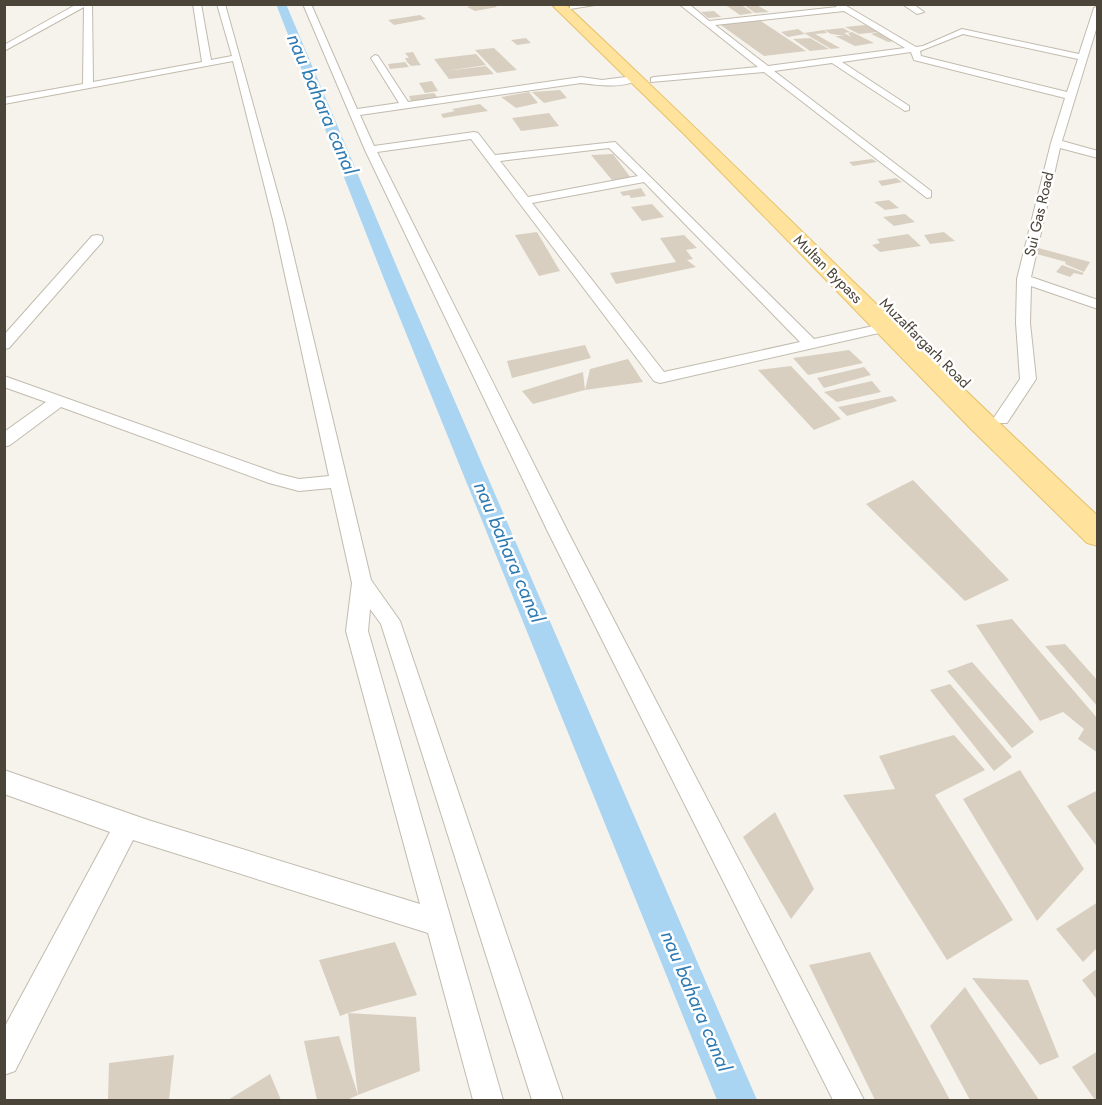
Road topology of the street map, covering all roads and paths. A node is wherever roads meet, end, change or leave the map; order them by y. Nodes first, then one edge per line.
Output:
1 (86, 4) edge
2 (197, 4) edge
3 (221, 4) edge
4 (307, 4) edge
5 (597, 4) edge
6 (683, 4) edge
7 (837, 4) edge
8 (906, 4) edge
9 (567, 5) edge
10 (1098, 8) edge
11 (845, 9) junction
12 (920, 12) dead end
13 (709, 23) junction
14 (4, 50) edge
15 (915, 50) junction
16 (1082, 57) junction
17 (237, 58) junction
18 (375, 58) dead end
19 (834, 60) junction
20 (207, 64) junction
21 (766, 69) junction
22 (644, 80) junction
23 (88, 85) junction
24 (1070, 96) junction
25 (6, 102) edge
26 (406, 106) junction
27 (905, 108) dead end
28 (354, 113) junction
29 (1056, 143) junction
30 (370, 150) junction
31 (1098, 155) edge
32 (493, 159) junction
33 (647, 178) junction
34 (927, 195) dead end
35 (525, 201) junction
36 (97, 239) dead end
37 (1024, 279) junction
38 (1098, 305) edge
39 (896, 325) junction
40 (811, 344) junction
41 (4, 345) edge
42 (4, 381) edge
43 (60, 400) junction
44 (1001, 419) junction
45 (4, 441) edge
46 (338, 481) junction
47 (1098, 509) edge
48 (1098, 535) edge
49 (362, 583) junction
50 (5, 784) edge
51 (127, 825) junction
52 (438, 923) junction
53 (4, 1060) edge
54 (488, 1101) edge
55 (548, 1101) edge
56 (849, 1101) edge

1 - 14 street
1 - 23 street
2 - 20 street
3 - 17 street
4 - 28 street
5 - 9 street
6 - 13 street
7 - 11 street
8 - 12 street
9 - 22 main road, Multan Bypass
10 - 16 street, Sui Gas Road
11 - 13 street
11 - 15 street
13 - 21 street
15 - 16 street
15 - 19 street
15 - 24 street
16 - 24 street, Sui Gas Road
17 - 20 street
17 - 46 street
18 - 26 street
19 - 21 street
19 - 27 street
20 - 23 street
21 - 22 street
21 - 34 street
22 - 26 street
22 - 39 main road, Multan Bypass
23 - 25 street
24 - 29 street, Sui Gas Road
26 - 28 street
28 - 30 street
29 - 31 street
29 - 37 street, Sui Gas Road
30 - 32 street
30 - 56 street
32 - 33 street
32 - 35 street
33 - 35 street
33 - 40 street
35 - 40 street
36 - 41 street
37 - 38 street
37 - 44 street, Sui Gas Road
39 - 40 street
39 - 44 main road, Muzaffargarh Road
39 - 48 main road, Multan Bypass
42 - 43 street
43 - 45 street
43 - 46 street
44 - 47 main road, Muzaffargarh Road
46 - 49 street
49 - 52 street
49 - 55 street
50 - 51 street
51 - 52 street
51 - 53 street
52 - 54 street

